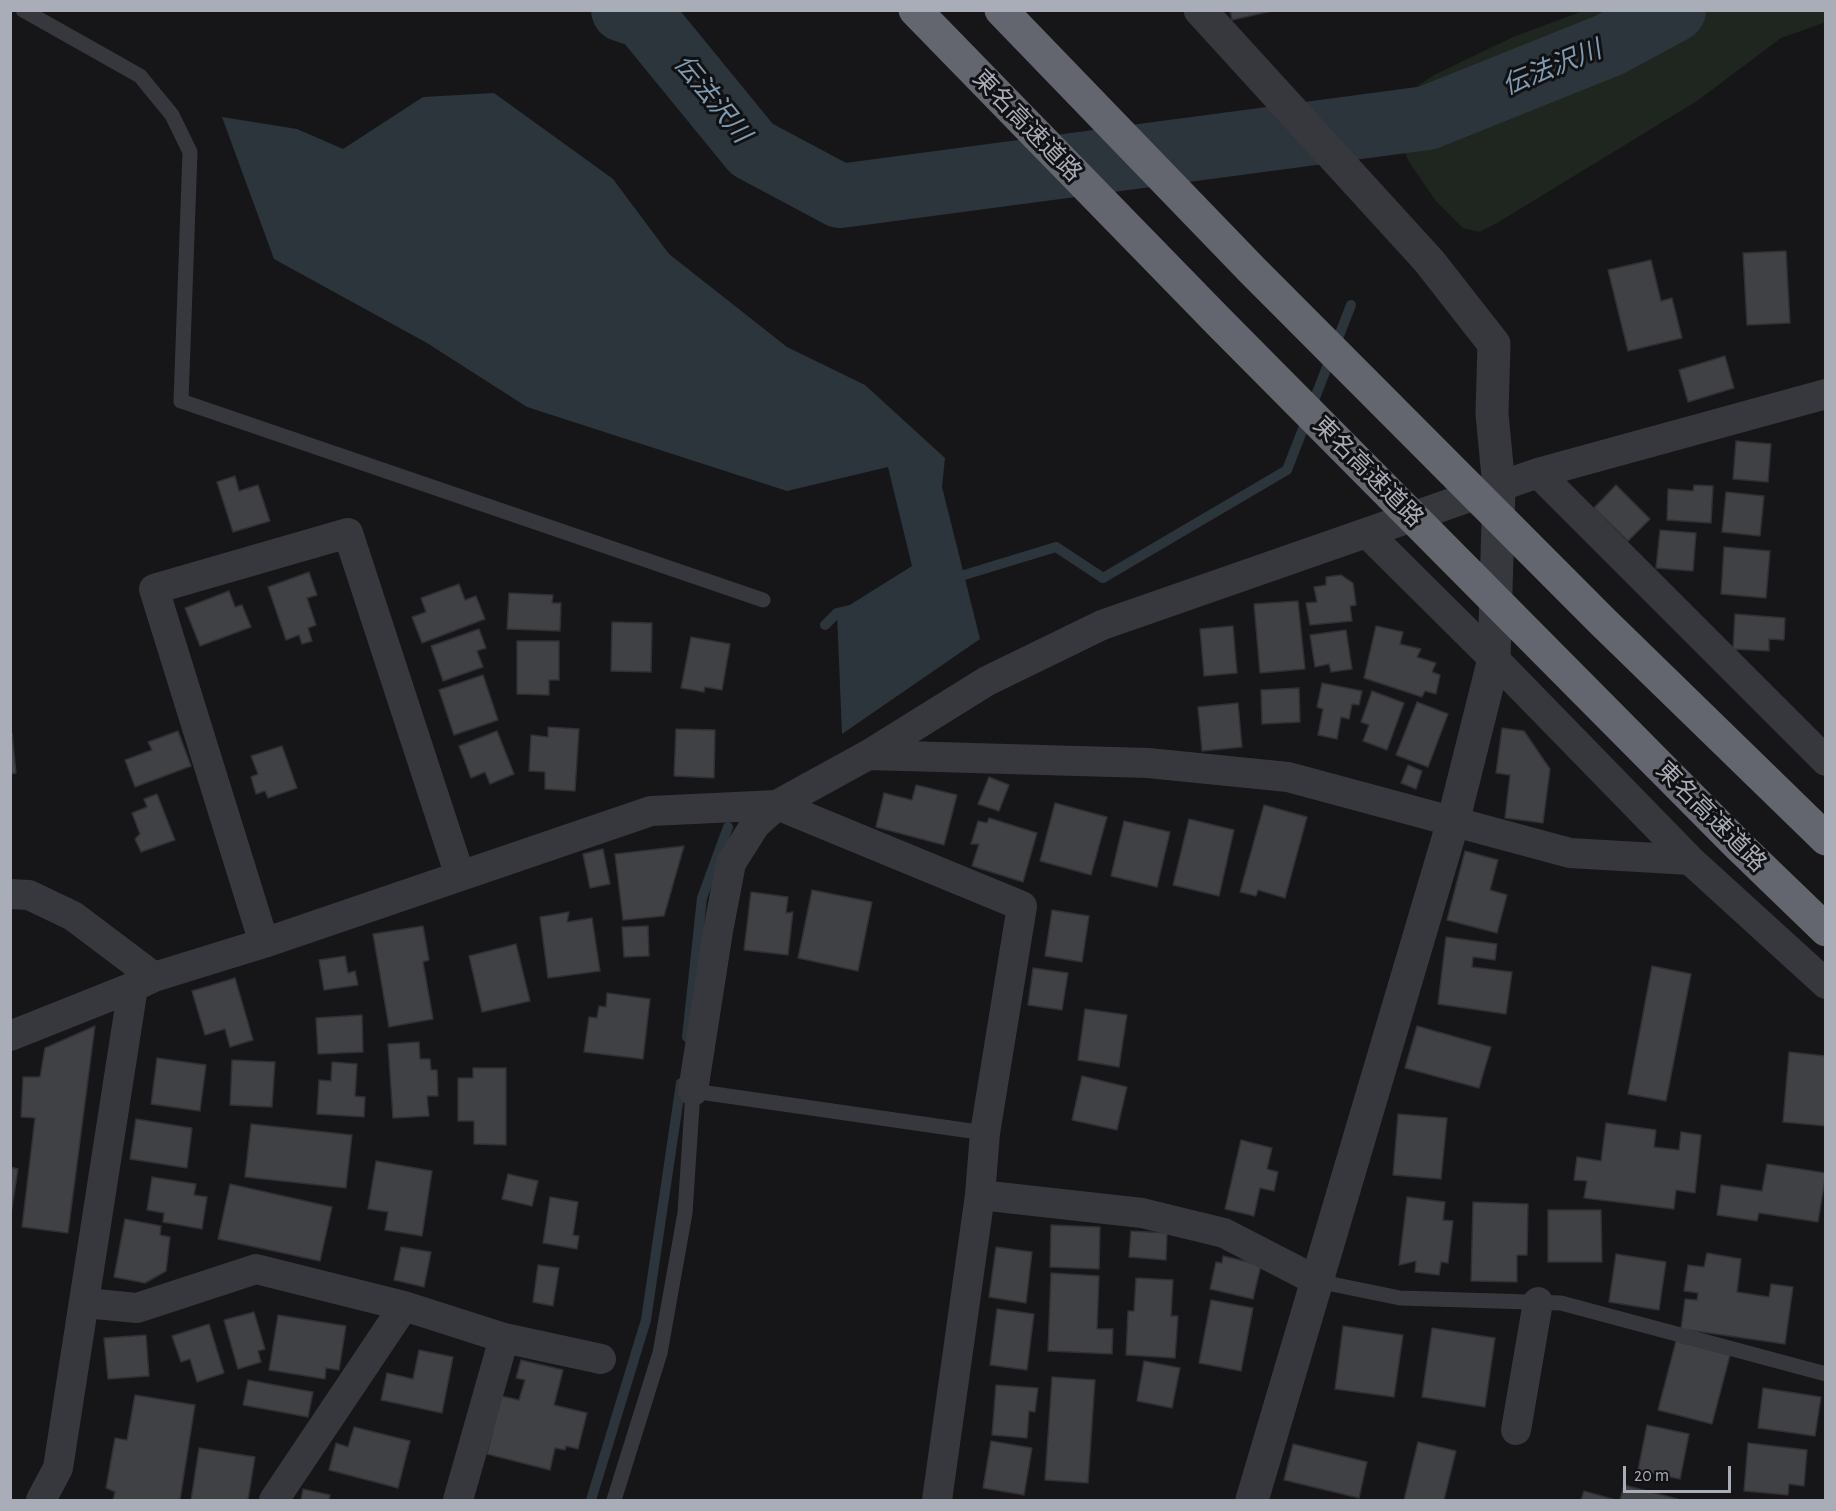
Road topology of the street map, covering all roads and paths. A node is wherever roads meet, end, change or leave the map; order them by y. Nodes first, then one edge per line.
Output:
1 (23, 10) edge
2 (915, 10) edge
3 (1001, 10) edge
4 (1200, 10) edge
5 (1826, 394) edge
6 (1538, 473) junction
7 (1499, 487) junction
8 (1367, 533) junction
9 (763, 600) dead end
10 (1494, 659) junction
11 (868, 754) junction
12 (1826, 761) edge
13 (777, 806) junction
14 (1453, 822) junction
15 (1826, 839) edge
16 (1690, 860) junction
17 (460, 876) junction
18 (10, 894) edge
19 (1826, 930) edge
20 (264, 943) junction
21 (144, 982) junction
22 (1826, 984) edge
23 (10, 1036) edge
24 (693, 1091) junction
25 (985, 1133) junction
26 (980, 1195) junction
27 (1317, 1281) junction
28 (1538, 1302) junction
29 (85, 1303) junction
30 (404, 1306) junction
31 (504, 1338) junction
32 (601, 1359) dead end
33 (1826, 1374) edge
34 (1516, 1430) dead end
35 (41, 1500) edge
36 (274, 1500) edge
37 (458, 1500) edge
38 (614, 1500) edge
39 (937, 1500) edge
40 (1252, 1500) edge

1 - 9 lane
2 - 19 highway, 東名高速道路
3 - 15 highway
4 - 7 street
5 - 6 street
6 - 7 street
6 - 12 street
7 - 8 street
7 - 10 street
8 - 10 street
8 - 11 street
10 - 14 street
10 - 16 street
11 - 13 street
11 - 14 street
13 - 17 street
13 - 24 street
13 - 25 street
14 - 16 street
14 - 27 street
16 - 22 street
17 - 20 street
17 - 20 street
18 - 21 street
20 - 21 street
21 - 23 street
21 - 29 street
24 - 25 lane
24 - 38 lane
25 - 26 street
26 - 27 street
26 - 39 street
27 - 28 lane
27 - 40 street
28 - 33 lane
28 - 34 street
29 - 30 street
29 - 35 street
30 - 31 street
30 - 36 street
31 - 32 street
31 - 37 street

